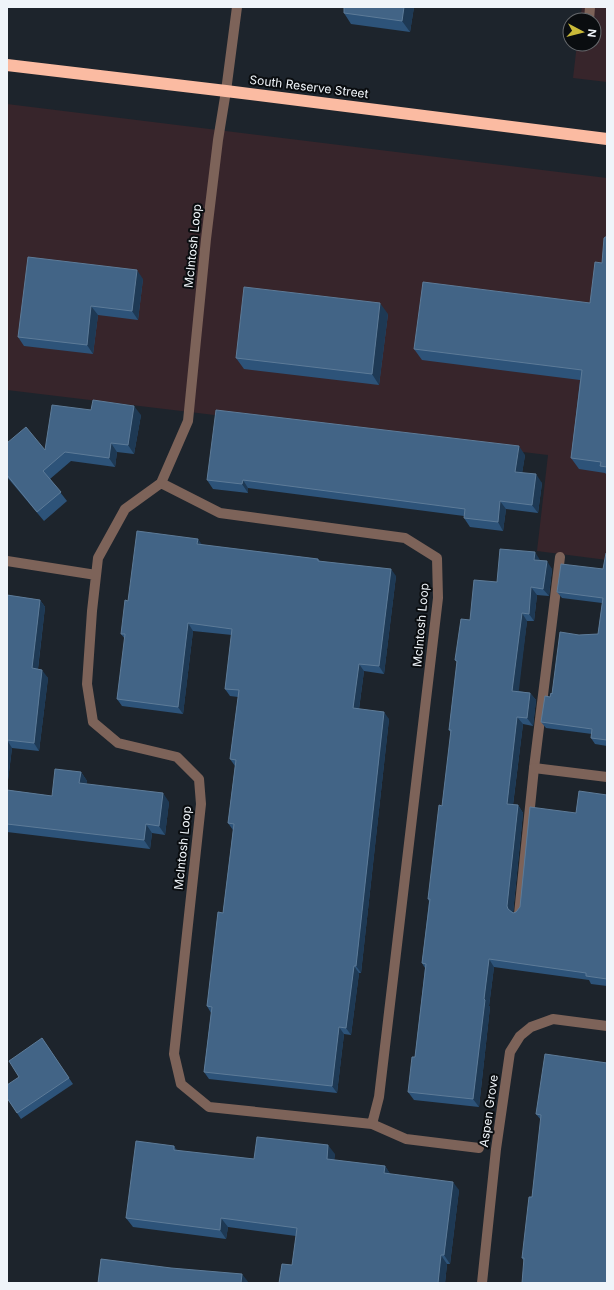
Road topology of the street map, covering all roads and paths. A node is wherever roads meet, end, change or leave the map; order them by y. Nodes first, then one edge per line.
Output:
1 (237, 7) edge
2 (7, 66) edge
3 (226, 91) junction
4 (607, 139) edge
5 (161, 483) junction
6 (560, 557) dead end
7 (7, 562) edge
8 (96, 575) junction
9 (534, 768) junction
10 (607, 777) edge
11 (519, 914) edge
12 (607, 1026) edge
13 (372, 1124) junction
14 (479, 1148) dead end
15 (482, 1283) edge

1 - 3 street, McIntosh Loop
2 - 3 highway, South Reserve Street
3 - 4 highway, South Reserve Street
3 - 5 street, McIntosh Loop
5 - 8 street, McIntosh Loop
5 - 13 street, McIntosh Loop
6 - 9 street
7 - 8 street
8 - 13 street, McIntosh Loop
9 - 10 street
9 - 11 street
12 - 15 street, Aspen Grove
13 - 14 street, McIntosh Loop

